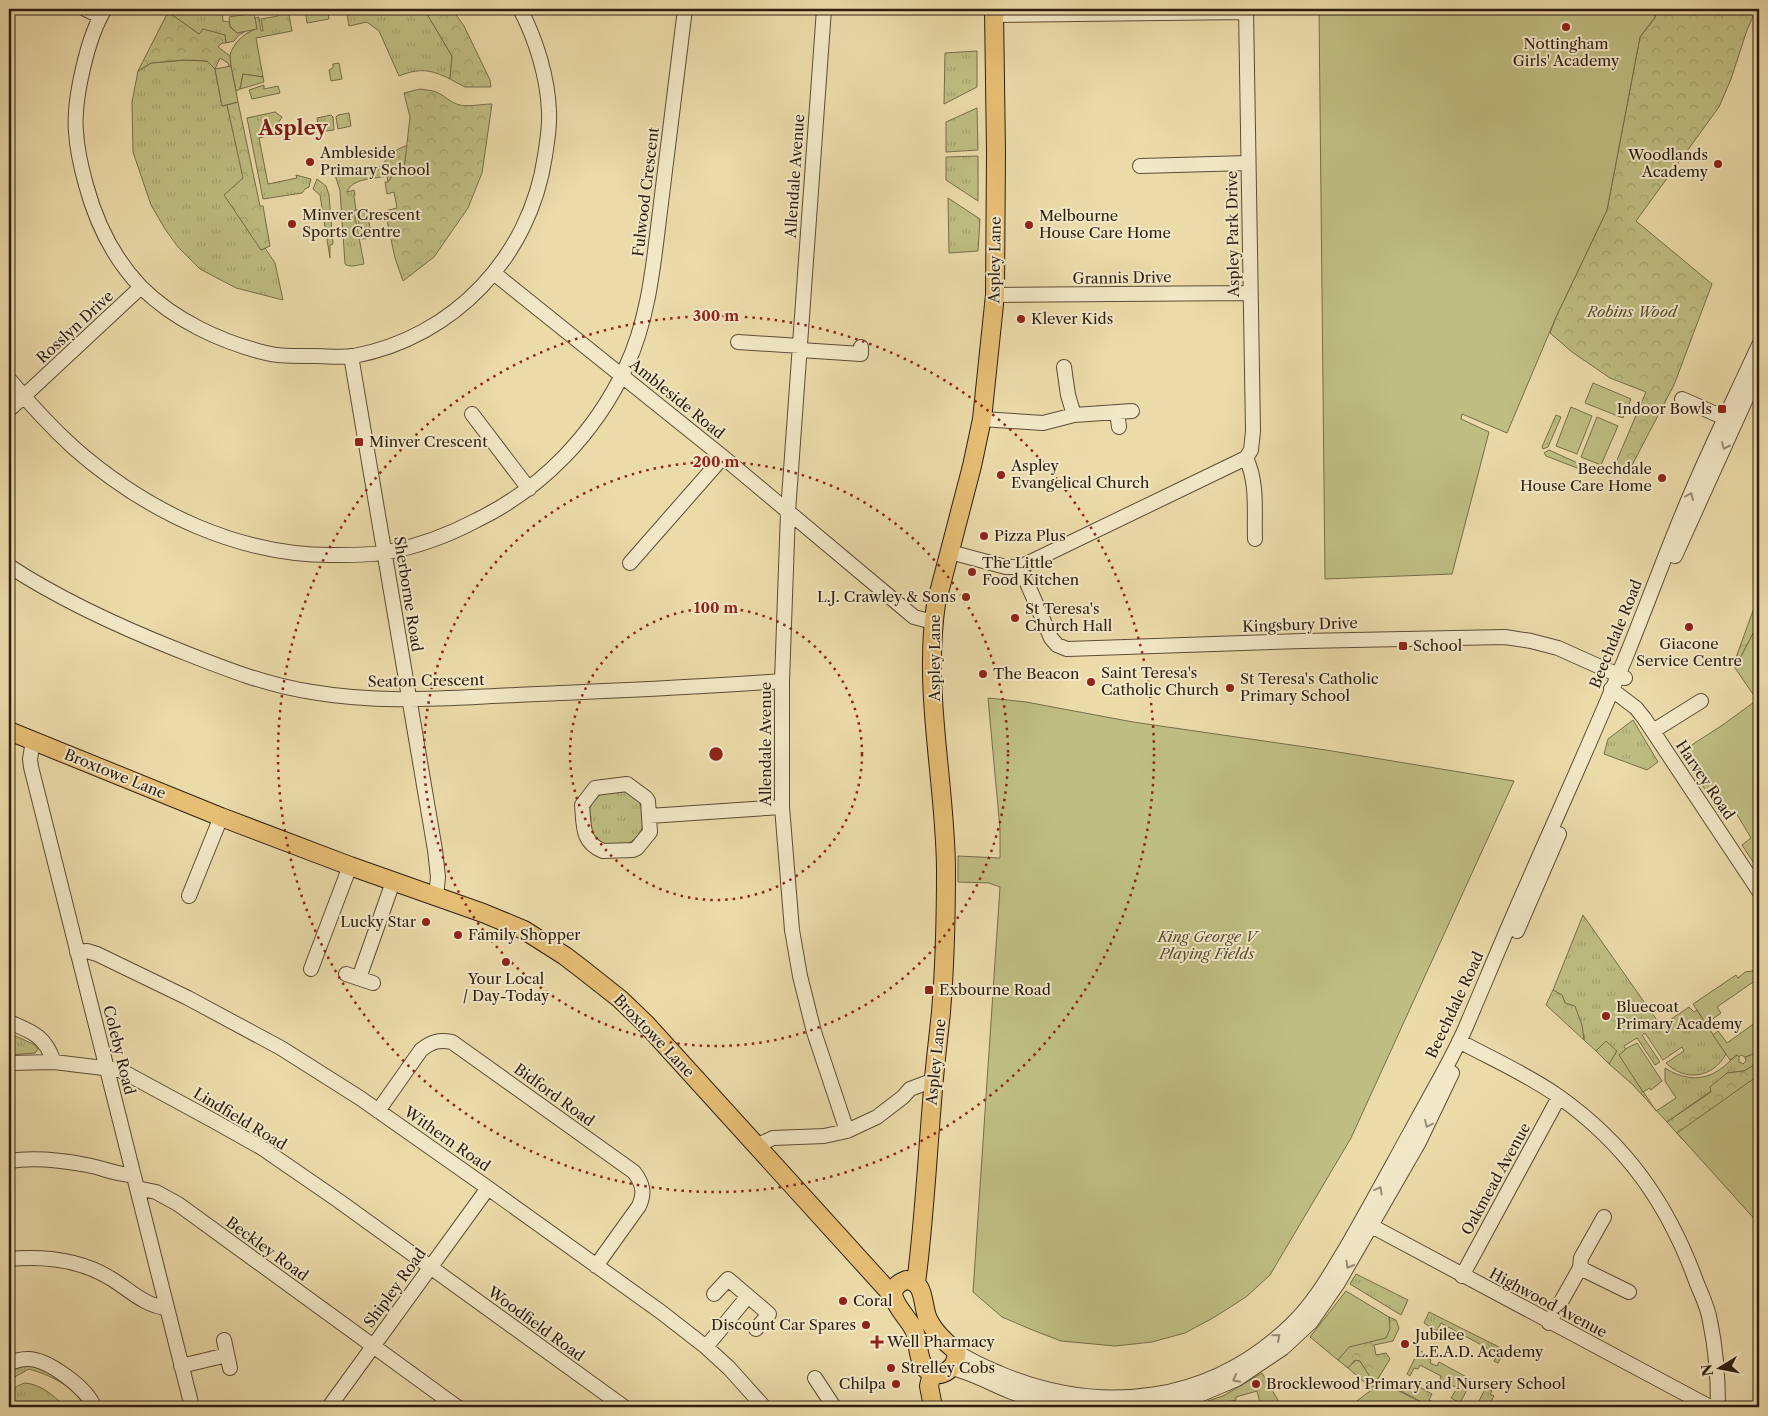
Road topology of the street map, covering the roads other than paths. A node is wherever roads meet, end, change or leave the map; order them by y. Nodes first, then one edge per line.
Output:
1 (85, 9) edge
2 (520, 9) edge
3 (685, 9) edge
4 (824, 9) edge
5 (1246, 10) edge
6 (994, 12) edge
7 (103, 13) edge
8 (1248, 163) junction
9 (1140, 166) dead end
10 (495, 274) junction
11 (141, 287) junction
12 (1250, 293) junction
13 (995, 295) junction
14 (738, 342) dead end
15 (1759, 345) edge
16 (861, 347) dead end
17 (800, 348) junction
18 (351, 356) junction
19 (1064, 367) dead end
20 (1759, 370) edge
21 (622, 376) junction
22 (9, 379) edge
23 (23, 396) junction
24 (1682, 399) dead end
25 (9, 410) edge
26 (1132, 411) dead end
27 (1117, 412) junction
28 (472, 414) dead end
29 (1074, 415) junction
30 (982, 419) junction
31 (1730, 420) junction
32 (1119, 428) dead end
33 (723, 457) junction
34 (1246, 458) junction
35 (529, 489) junction
36 (788, 512) junction
37 (1255, 539) dead end
38 (385, 552) junction
39 (950, 552) junction
40 (630, 563) dead end
41 (9, 566) edge
42 (1020, 567) junction
43 (933, 622) junction
44 (1621, 676) junction
45 (782, 681) junction
46 (1614, 691) junction
47 (409, 700) junction
48 (1701, 701) dead end
49 (9, 731) edge
50 (1653, 731) junction
51 (33, 741) junction
52 (782, 806) junction
53 (649, 816) junction
54 (221, 817) junction
55 (350, 866) junction
56 (393, 882) junction
57 (1759, 891) edge
58 (189, 896) dead end
59 (436, 897) junction
60 (77, 952) junction
61 (312, 969) dead end
62 (346, 974) dead end
63 (359, 978) junction
64 (373, 983) dead end
65 (9, 1022) edge
66 (1462, 1043) junction
67 (54, 1062) junction
68 (9, 1063) edge
69 (107, 1068) junction
70 (934, 1080) junction
71 (903, 1096) junction
72 (1559, 1097) junction
73 (932, 1100) junction
74 (378, 1111) junction
75 (847, 1131) junction
76 (756, 1146) junction
77 (9, 1160) edge
78 (135, 1181) junction
79 (488, 1188) junction
80 (1604, 1216) dead end
81 (1367, 1224) junction
82 (9, 1258) edge
83 (596, 1266) junction
84 (430, 1268) junction
85 (1580, 1268) junction
86 (1462, 1276) junction
87 (916, 1283) junction
88 (1629, 1292) dead end
89 (714, 1294) dead end
90 (748, 1296) junction
91 (893, 1296) junction
92 (167, 1308) junction
93 (1549, 1323) junction
94 (756, 1329) dead end
95 (224, 1340) dead end
96 (373, 1347) junction
97 (706, 1347) junction
98 (956, 1350) junction
99 (9, 1364) edge
100 (181, 1366) junction
101 (952, 1368) junction
102 (932, 1374) junction
103 (815, 1378) dead end
104 (1139, 1405) edge
105 (94, 1407) edge
106 (192, 1407) edge
107 (329, 1407) edge
108 (457, 1407) edge
109 (624, 1407) edge
110 (764, 1407) edge
111 (834, 1407) edge
112 (933, 1407) edge
113 (1073, 1407) edge
114 (1710, 1407) edge
115 (1718, 1407) edge

1 - 7 street
2 - 10 street
3 - 21 street, Fulwood Crescent
4 - 17 street, Allendale Avenue
5 - 6 street
5 - 8 street, Aspley Park Drive
6 - 13 main road, Aspley Lane
7 - 11 street
8 - 9 street
8 - 12 street, Aspley Park Drive
10 - 18 street
10 - 21 street, Ambleside Road
11 - 18 street
11 - 23 street, Rosslyn Drive
12 - 13 street, Grannis Drive
12 - 34 street, Aspley Park Drive
13 - 30 main road, Aspley Lane
14 - 17 street
15 - 31 street, Beechdale Road
16 - 17 street
17 - 36 street, Allendale Avenue
18 - 38 street, Sherborne Road
19 - 29 street
20 - 31 street, Beechdale Road
21 - 33 street, Ambleside Road
21 - 35 street, Fulwood Crescent
22 - 23 street, Fulwood Crescent
23 - 25 street, Rosslyn Drive
23 - 38 street, Fulwood Crescent
24 - 31 street
26 - 27 street
27 - 29 street
27 - 32 street
28 - 35 street
29 - 30 street
30 - 39 main road, Aspley Lane
31 - 44 street, Beechdale Road
33 - 36 street, Ambleside Road
33 - 40 street
34 - 37 street
34 - 42 street
35 - 38 street, Fulwood Crescent
36 - 43 street, Ambleside Road
36 - 45 street, Allendale Avenue
38 - 47 street, Sherborne Road
39 - 42 street
39 - 43 main road, Aspley Lane
41 - 47 street, Seaton Crescent
42 - 44 street, Kingsbury Drive
43 - 70 main road, Aspley Lane
44 - 46 street, Beechdale Road
45 - 47 street, Seaton Crescent
45 - 52 street, Allendale Avenue
46 - 50 street, Harvey Road
46 - 66 street, Beechdale Road
47 - 59 street, Sherborne Road
48 - 50 street
49 - 51 main road, Broxtowe Lane
50 - 57 street, Harvey Road
51 - 54 main road, Broxtowe Lane
51 - 60 street, Coleby Road
52 - 53 street
52 - 75 street, Allendale Avenue
53 - 53 street
54 - 55 main road, Broxtowe Lane
54 - 58 street
55 - 56 main road, Broxtowe Lane
55 - 61 street
56 - 59 main road, Broxtowe Lane
56 - 63 street
59 - 76 main road, Broxtowe Lane
60 - 69 street, Coleby Road
60 - 74 street, Withern Road
62 - 63 street
63 - 64 street
65 - 67 street
66 - 72 street
66 - 81 street, Beechdale Road
67 - 68 street, Lindfield Road
67 - 69 street, Lindfield Road
69 - 78 street, Coleby Road
69 - 84 street, Lindfield Road
70 - 71 street
70 - 73 main road, Aspley Lane
71 - 73 street
71 - 75 street
72 - 86 street, Oakmead Avenue
72 - 115 street
73 - 87 main road, Aspley Lane
74 - 79 street, Withern Road
74 - 83 street, Bidford Road
75 - 76 street
76 - 91 main road, Broxtowe Lane
77 - 78 street, Beckley Road
78 - 92 street, Coleby Road
78 - 96 street, Beckley Road
79 - 83 street, Withern Road
79 - 84 street, Shipley Road
80 - 85 street
81 - 86 street, Highwood Avenue
81 - 104 street, Beechdale Road
82 - 92 street
83 - 97 street, Withern Road
84 - 96 street, Shipley Road
84 - 109 street, Woodfield Road
85 - 88 street
85 - 93 street
86 - 93 street, Highwood Avenue
87 - 91 main road
87 - 98 main road
89 - 90 street
90 - 94 street
90 - 97 street
91 - 102 main road, Broxtowe Lane
92 - 100 street, Coleby Road
93 - 114 street, Highwood Avenue
95 - 100 street
96 - 107 street, Shipley Road
96 - 108 street, Beckley Road
97 - 110 street, Withern Road
98 - 101 main road
98 - 104 street, Beechdale Road
99 - 105 street
100 - 106 street, Coleby Road
101 - 102 main road
101 - 113 street
102 - 112 main road
103 - 111 street

